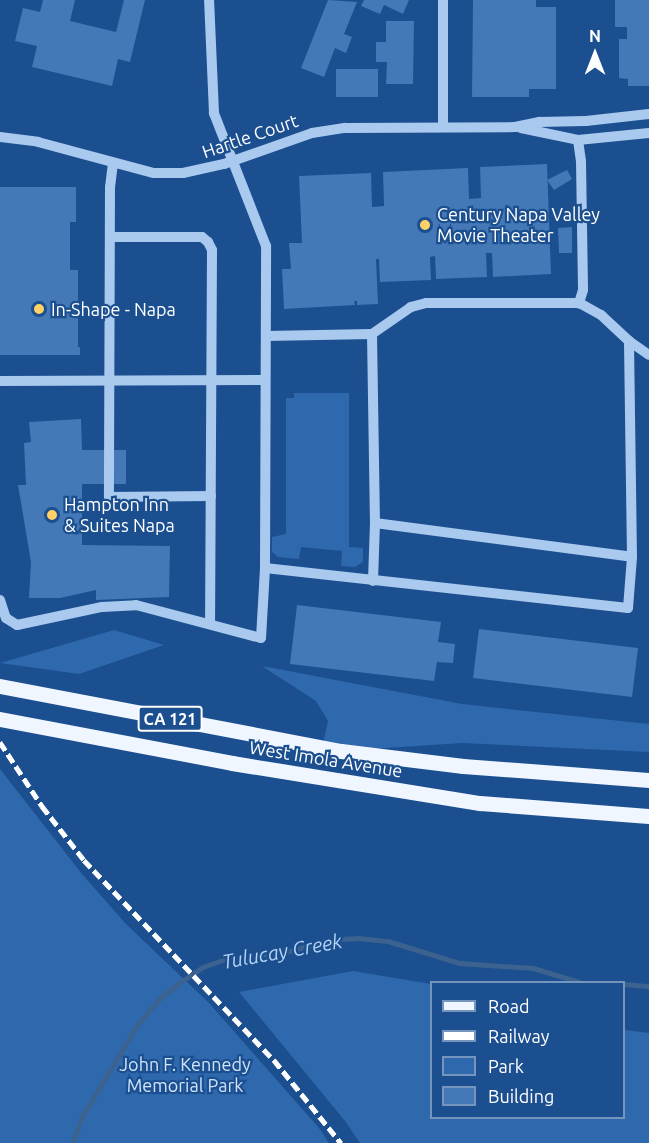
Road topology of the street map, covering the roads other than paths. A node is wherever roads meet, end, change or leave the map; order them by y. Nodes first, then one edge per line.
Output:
1 (209, 0) edge
2 (443, 0) edge
3 (649, 114) edge
4 (515, 127) junction
5 (443, 128) junction
6 (649, 133) edge
7 (0, 137) edge
8 (578, 141) junction
9 (230, 161) junction
10 (113, 163) junction
11 (110, 237) junction
12 (579, 303) junction
13 (372, 334) junction
14 (266, 336) junction
15 (629, 341) junction
16 (649, 356) edge
17 (265, 380) junction
18 (0, 381) edge
19 (110, 381) junction
20 (211, 381) junction
21 (211, 496) junction
22 (375, 523) junction
23 (632, 557) junction
24 (265, 568) junction
25 (373, 581) junction
26 (0, 600) edge
27 (210, 624) junction
28 (0, 686) edge
29 (0, 719) edge
30 (649, 780) edge
31 (649, 816) edge

1 - 9 street
2 - 5 street
3 - 4 street, Hartle Court
4 - 5 street, Hartle Court
4 - 8 street, Hartle Court
5 - 9 street, Hartle Court
6 - 8 street, Hartle Court
7 - 10 street, Hartle Court
8 - 12 street
9 - 10 street, Hartle Court
9 - 14 street
10 - 11 street
11 - 19 street
11 - 20 street
12 - 13 street
12 - 15 street
13 - 14 street
13 - 22 street
14 - 17 street
15 - 16 street
15 - 23 street
17 - 20 street
17 - 24 street
18 - 19 street
19 - 20 street
19 - 21 street
20 - 21 street
21 - 27 street
22 - 23 street
22 - 25 street
23 - 25 street
24 - 25 street
24 - 27 street
26 - 27 street
28 - 30 main road, West Imola Avenue / CA 121
29 - 31 main road, West Imola Avenue / CA 121

